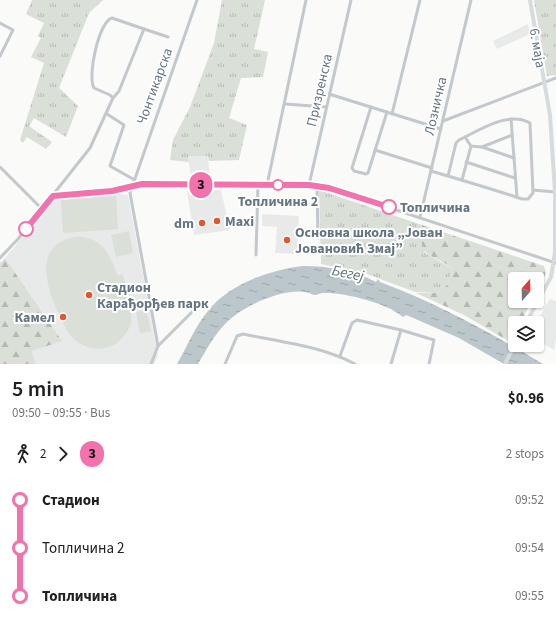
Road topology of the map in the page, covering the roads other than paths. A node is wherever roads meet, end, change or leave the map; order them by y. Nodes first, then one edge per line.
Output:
1 (197, 0) edge
2 (306, 0) edge
3 (351, 0) edge
4 (420, 0) edge
5 (471, 0) edge
6 (530, 0) edge
7 (0, 24) edge
8 (144, 28) junction
9 (168, 37) dead end
10 (0, 56) edge
11 (556, 78) edge
12 (544, 81) junction
13 (329, 94) junction
14 (113, 98) junction
15 (285, 104) junction
16 (326, 107) junction
17 (371, 108) junction
18 (387, 112) junction
19 (106, 114) junction
20 (392, 114) junction
21 (511, 119) junction
22 (443, 122) junction
23 (440, 129) junction
24 (512, 136) junction
25 (465, 137) junction
26 (471, 146) junction
27 (482, 147) junction
28 (375, 150) junction
29 (514, 158) junction
30 (466, 162) junction
31 (0, 167) edge
32 (432, 169) junction
33 (448, 176) junction
34 (515, 178) junction
35 (133, 179) junction
36 (462, 180) junction
37 (258, 185) junction
38 (267, 185) junction
39 (309, 185) junction
40 (131, 186) junction
41 (317, 186) junction
42 (533, 190) junction
43 (555, 192) edge
44 (53, 196) junction
45 (517, 197) junction
46 (42, 209) junction
47 (556, 211) edge
48 (420, 217) junction
49 (318, 238) dead end
50 (256, 255) dead end
51 (0, 258) edge
52 (555, 263) edge
53 (196, 308) dead end
54 (530, 316) edge
55 (402, 330) junction
56 (158, 346) junction
57 (511, 352) edge
58 (340, 356) junction
59 (151, 364) edge
60 (225, 364) edge
61 (355, 364) edge
62 (391, 364) edge
63 (429, 364) edge
64 (505, 364) edge

1 - 35 street, Чонтикарска
2 - 15 street
3 - 13 street, Призренска
4 - 20 street
5 - 22 street, Лозничка
6 - 12 street, 6. маја
7 - 10 street
8 - 9 street
8 - 14 street
8 - 14 street
11 - 12 street
12 - 22 street
12 - 43 street, 6. маја
13 - 16 street, Призренска
13 - 17 street
14 - 19 street
15 - 16 street
15 - 38 street
16 - 39 street, Призренска
17 - 18 street
17 - 28 street
18 - 20 street
18 - 28 street
19 - 35 street
19 - 44 street
20 - 23 street
21 - 24 street
21 - 25 street
21 - 42 street
22 - 23 street, Лозничка
23 - 32 street, Лозничка
24 - 27 street
24 - 29 street
25 - 26 street
25 - 33 street
26 - 27 street
26 - 30 street
27 - 29 street
28 - 32 street
29 - 34 street
30 - 34 street
30 - 36 street
31 - 46 street
32 - 33 street
32 - 48 street, Лозничка
33 - 36 street
34 - 45 street
35 - 40 street, Чонтикарска
36 - 45 street
37 - 38 street
37 - 40 street
37 - 50 street
38 - 39 street
39 - 41 street
40 - 44 street
40 - 56 street, Чонтикарска
41 - 48 street
41 - 49 street
42 - 43 street
42 - 45 street
43 - 47 street, 6. маја
44 - 46 street
46 - 51 street
47 - 52 street, 6. маја
48 - 52 street
52 - 54 street, 6. маја
53 - 56 street
55 - 58 street
55 - 62 street
55 - 63 street
56 - 59 street
57 - 64 street
58 - 60 street
58 - 61 street

